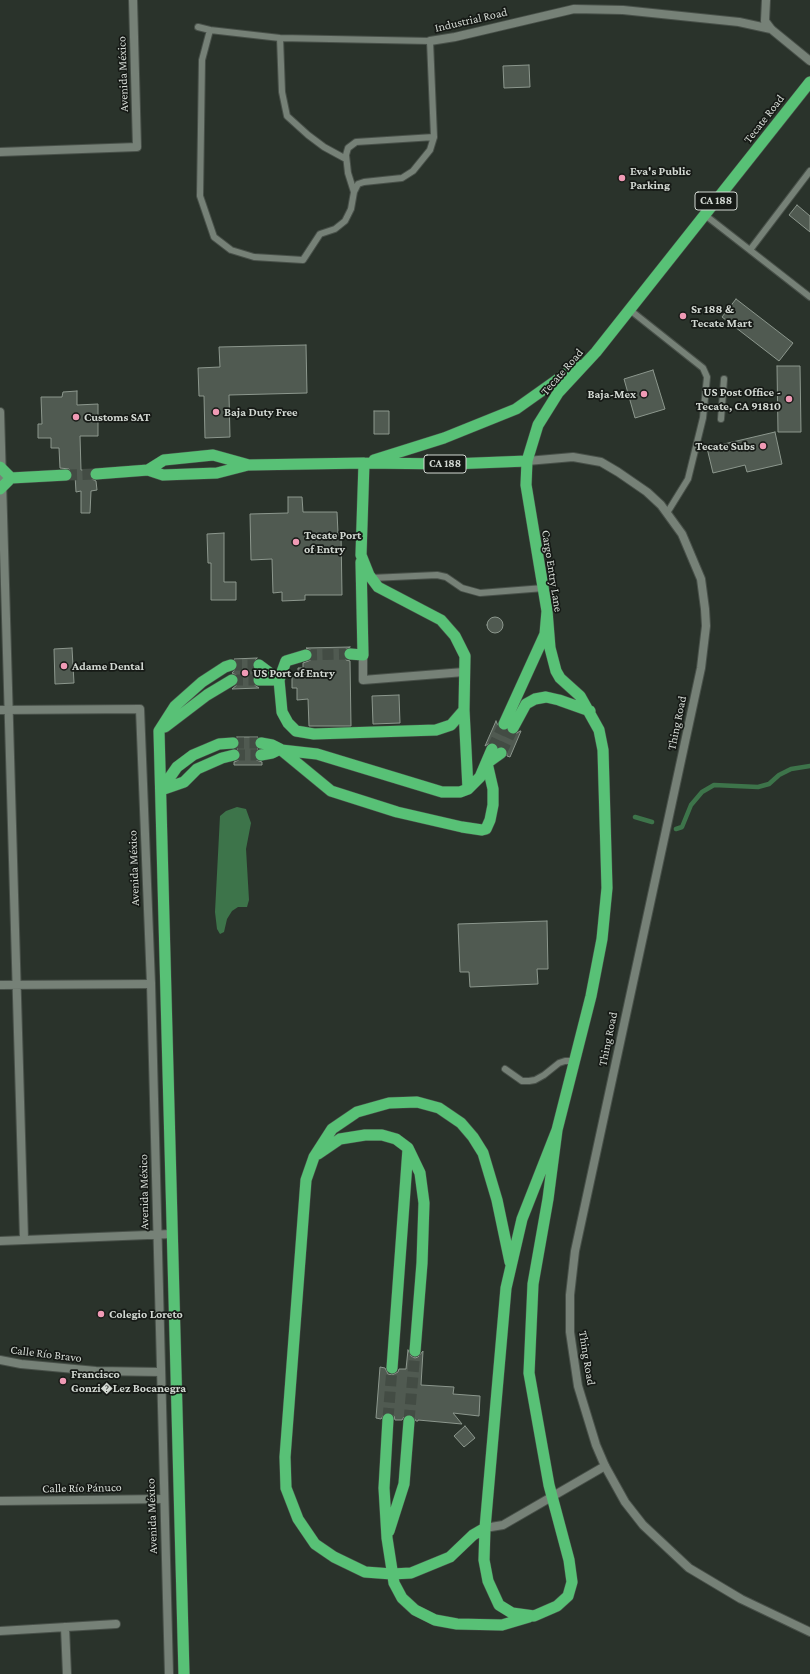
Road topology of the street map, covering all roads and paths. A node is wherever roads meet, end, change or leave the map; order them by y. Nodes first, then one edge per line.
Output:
1 (132, 0) edge
2 (766, 0) edge
3 (198, 27) dead end
4 (771, 29) junction
5 (210, 30) junction
6 (280, 38) junction
7 (430, 41) junction
8 (810, 61) edge
9 (810, 82) edge
10 (434, 136) junction
11 (0, 152) edge
12 (346, 159) junction
13 (810, 171) edge
14 (354, 192) junction
15 (705, 215) junction
16 (750, 250) junction
17 (810, 297) edge
18 (630, 310) junction
19 (596, 352) junction
20 (724, 379) dead end
21 (0, 412) edge
22 (722, 419) dead end
23 (527, 461) junction
24 (364, 463) junction
25 (249, 465) junction
26 (0, 467) edge
27 (148, 470) junction
28 (96, 474) tunnel mouth
29 (66, 475) tunnel mouth
30 (11, 478) junction
31 (1, 489) edge
32 (667, 513) junction
33 (361, 555) junction
34 (371, 578) junction
35 (544, 588) junction
36 (547, 611) junction
37 (350, 654) tunnel mouth
38 (306, 655) tunnel mouth
39 (362, 655) junction
40 (231, 665) tunnel mouth
41 (259, 665) tunnel mouth
42 (464, 672) junction
43 (232, 680) tunnel mouth
44 (259, 680) tunnel mouth
45 (279, 680) junction
46 (4, 710) edge
47 (464, 710) junction
48 (590, 712) junction
49 (159, 731) junction
50 (234, 743) tunnel mouth
51 (261, 743) tunnel mouth
52 (280, 750) junction
53 (497, 751) tunnel mouth
54 (234, 755) tunnel mouth
55 (262, 755) tunnel mouth
56 (486, 764) junction
57 (468, 789) junction
58 (161, 790) junction
59 (151, 984) junction
60 (0, 985) edge
61 (18, 985) junction
62 (574, 1061) junction
63 (505, 1069) dead end
64 (557, 1130) junction
65 (408, 1148) junction
66 (314, 1157) junction
67 (157, 1234) junction
68 (172, 1234) junction
69 (24, 1239) junction
70 (0, 1241) edge
71 (511, 1266) junction
72 (415, 1351) tunnel mouth
73 (0, 1360) edge
74 (392, 1368) tunnel mouth
75 (161, 1372) junction
76 (388, 1419) tunnel mouth
77 (409, 1421) tunnel mouth
78 (605, 1466) junction
79 (552, 1495) junction
80 (164, 1499) junction
81 (0, 1501) edge
82 (485, 1528) junction
83 (387, 1538) junction
84 (392, 1574) junction
85 (534, 1616) junction
86 (116, 1624) dead end
87 (65, 1627) junction
88 (0, 1631) edge
89 (810, 1632) edge
90 (67, 1674) edge
91 (169, 1674) edge
92 (184, 1674) edge

1 - 11 street, Avenida México
2 - 4 street
3 - 5 lane, Industrial Road
4 - 7 street, Industrial Road
4 - 8 street
5 - 6 lane, Industrial Road
5 - 14 lane
6 - 7 lane, Industrial Road
6 - 12 lane
7 - 10 lane
9 - 15 highway, Tecate Road / CA 188
10 - 12 lane
10 - 14 lane
12 - 14 lane
13 - 16 lane
15 - 16 lane
15 - 18 highway, Tecate Road / CA 188
16 - 17 lane
18 - 19 highway, Tecate Road / CA 188
18 - 32 lane
19 - 23 highway, Tecate Road / CA 188
19 - 24 highway, CA 188
20 - 22 lane
21 - 26 street
23 - 24 highway, CA 188
23 - 32 street, Thing Road
23 - 35 highway, Cargo Entry Lane
24 - 25 highway, CA 188
24 - 33 highway
25 - 27 highway
25 - 27 highway
26 - 30 highway
26 - 31 street
27 - 28 highway
29 - 30 highway
30 - 31 highway
31 - 46 street
32 - 78 street, Thing Road
33 - 34 highway
33 - 39 highway
34 - 35 lane
34 - 42 highway
35 - 36 highway, Cargo Entry Lane
36 - 48 highway
36 - 48 highway, Cargo Entry Lane
37 - 39 highway
38 - 45 highway
39 - 42 street
40 - 49 highway
41 - 45 highway
42 - 47 highway
43 - 49 highway
44 - 45 highway
45 - 47 highway
46 - 59 street, Avenida México
46 - 61 street
47 - 57 highway
48 - 62 highway
49 - 58 highway
50 - 58 highway
51 - 52 highway
52 - 55 highway
52 - 56 highway
52 - 57 highway
53 - 56 highway
54 - 58 highway
56 - 57 highway
58 - 68 highway
59 - 61 street
59 - 67 street, Avenida México
60 - 61 street
61 - 69 street
62 - 63 lane
62 - 64 highway
64 - 71 highway
64 - 79 highway
65 - 66 highway
65 - 72 highway
65 - 74 highway
66 - 71 highway
66 - 84 highway
67 - 68 street
67 - 69 street
67 - 75 street, Avenida México
68 - 92 highway
69 - 70 street
71 - 82 highway
73 - 75 street, Calle Río Bravo
75 - 80 street, Avenida México
76 - 83 highway
77 - 83 highway
78 - 79 street
78 - 89 street, Thing Road
79 - 82 street
79 - 85 highway
80 - 81 street, Calle Río Pánuco
80 - 91 street, Avenida México
82 - 84 highway
82 - 85 highway
83 - 84 highway
84 - 85 highway
86 - 87 street
87 - 88 street
87 - 90 street

